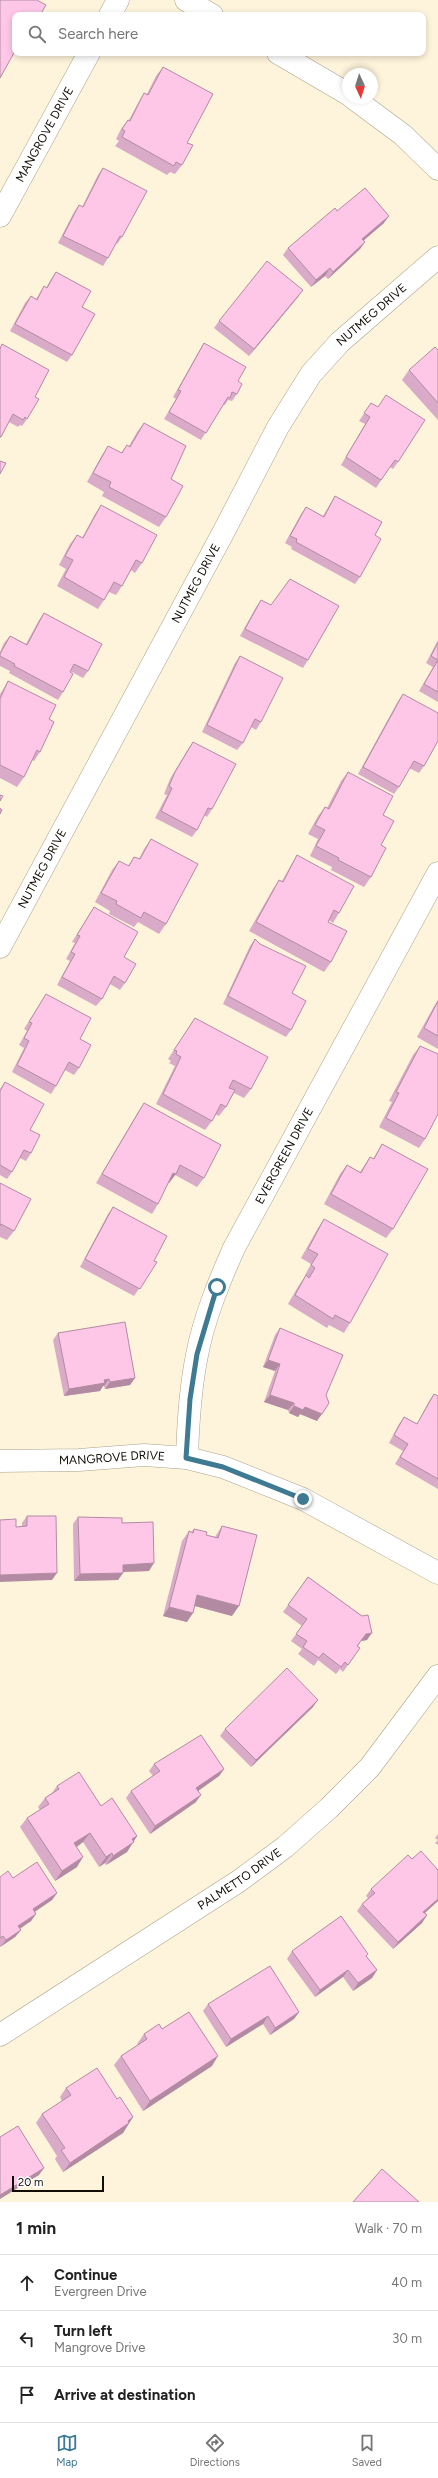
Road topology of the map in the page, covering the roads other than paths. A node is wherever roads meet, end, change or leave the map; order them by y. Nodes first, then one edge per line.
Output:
1 (118, 0) edge
2 (186, 0) edge
3 (112, 12) edge
4 (207, 12) edge
5 (87, 56) edge
6 (283, 56) edge
7 (342, 90) edge
8 (361, 104) edge
9 (438, 169) edge
10 (0, 216) edge
11 (438, 257) edge
12 (438, 873) edge
13 (0, 947) edge
14 (186, 1458) junction
15 (0, 1461) edge
16 (438, 1573) edge
17 (438, 1676) edge
18 (0, 2035) edge

1 - 3 street
2 - 4 street
5 - 10 street, MANGROVE DRIVE
6 - 7 street
8 - 9 street
11 - 13 street, NUTMEG DRIVE
12 - 14 street, EVERGREEN DRIVE
14 - 15 street, MANGROVE DRIVE
14 - 16 street, MANGROVE DRIVE
17 - 18 street, PALMETTO DRIVE

